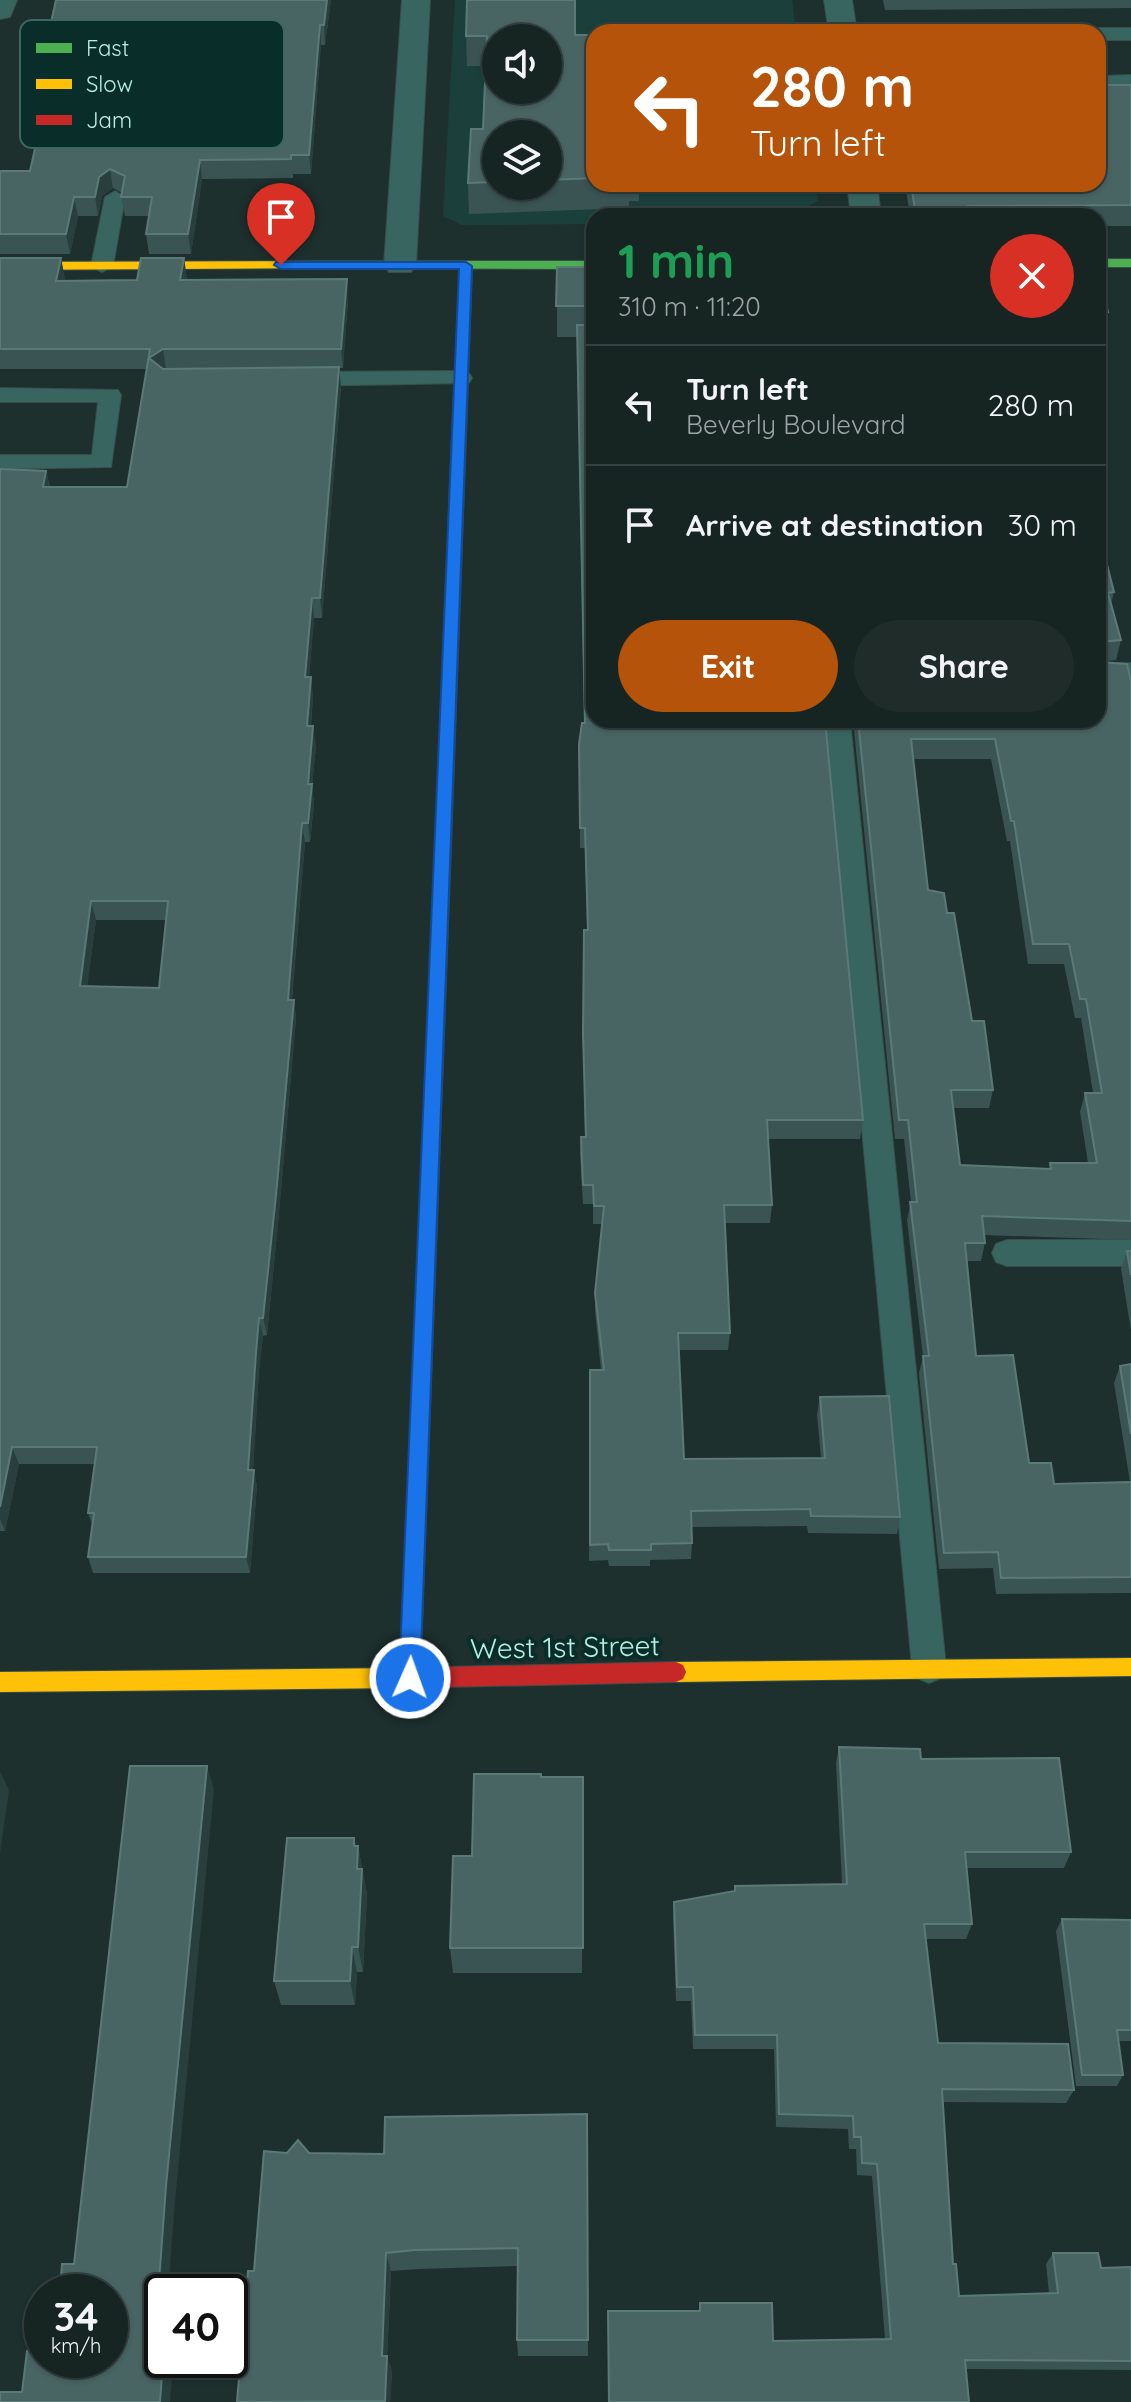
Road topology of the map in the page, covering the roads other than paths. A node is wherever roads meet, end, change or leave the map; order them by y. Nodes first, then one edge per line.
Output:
1 (3, 0) edge
2 (416, 0) edge
3 (838, 0) edge
4 (0, 11) edge
5 (842, 24) edge
6 (1106, 34) edge
7 (1131, 34) edge
8 (1131, 81) edge
9 (1106, 82) edge
10 (115, 197) edge
11 (1106, 263) edge
12 (1131, 263) edge
13 (400, 265) junction
14 (586, 265) edge
15 (0, 266) edge
16 (102, 266) junction
17 (466, 266) junction
18 (461, 378) junction
19 (271, 379) edge
20 (0, 395) edge
21 (0, 462) edge
22 (1131, 672) edge
23 (1106, 673) edge
24 (838, 728) edge
25 (1007, 1253) dead end
26 (1131, 1253) edge
27 (929, 1667) junction
28 (1131, 1667) edge
29 (410, 1678) junction
30 (0, 1682) edge

1 - 4 street
2 - 13 street
3 - 5 street
6 - 7 lane
8 - 9 lane
10 - 16 lane
11 - 12 street
13 - 16 street
13 - 17 street
14 - 17 street
15 - 16 street
17 - 18 street
18 - 19 lane
18 - 29 street
20 - 21 lane
22 - 23 lane
24 - 27 lane
25 - 26 lane
27 - 28 street, West 1st Street
27 - 29 street, West 1st Street
29 - 30 street, West 1st Street

